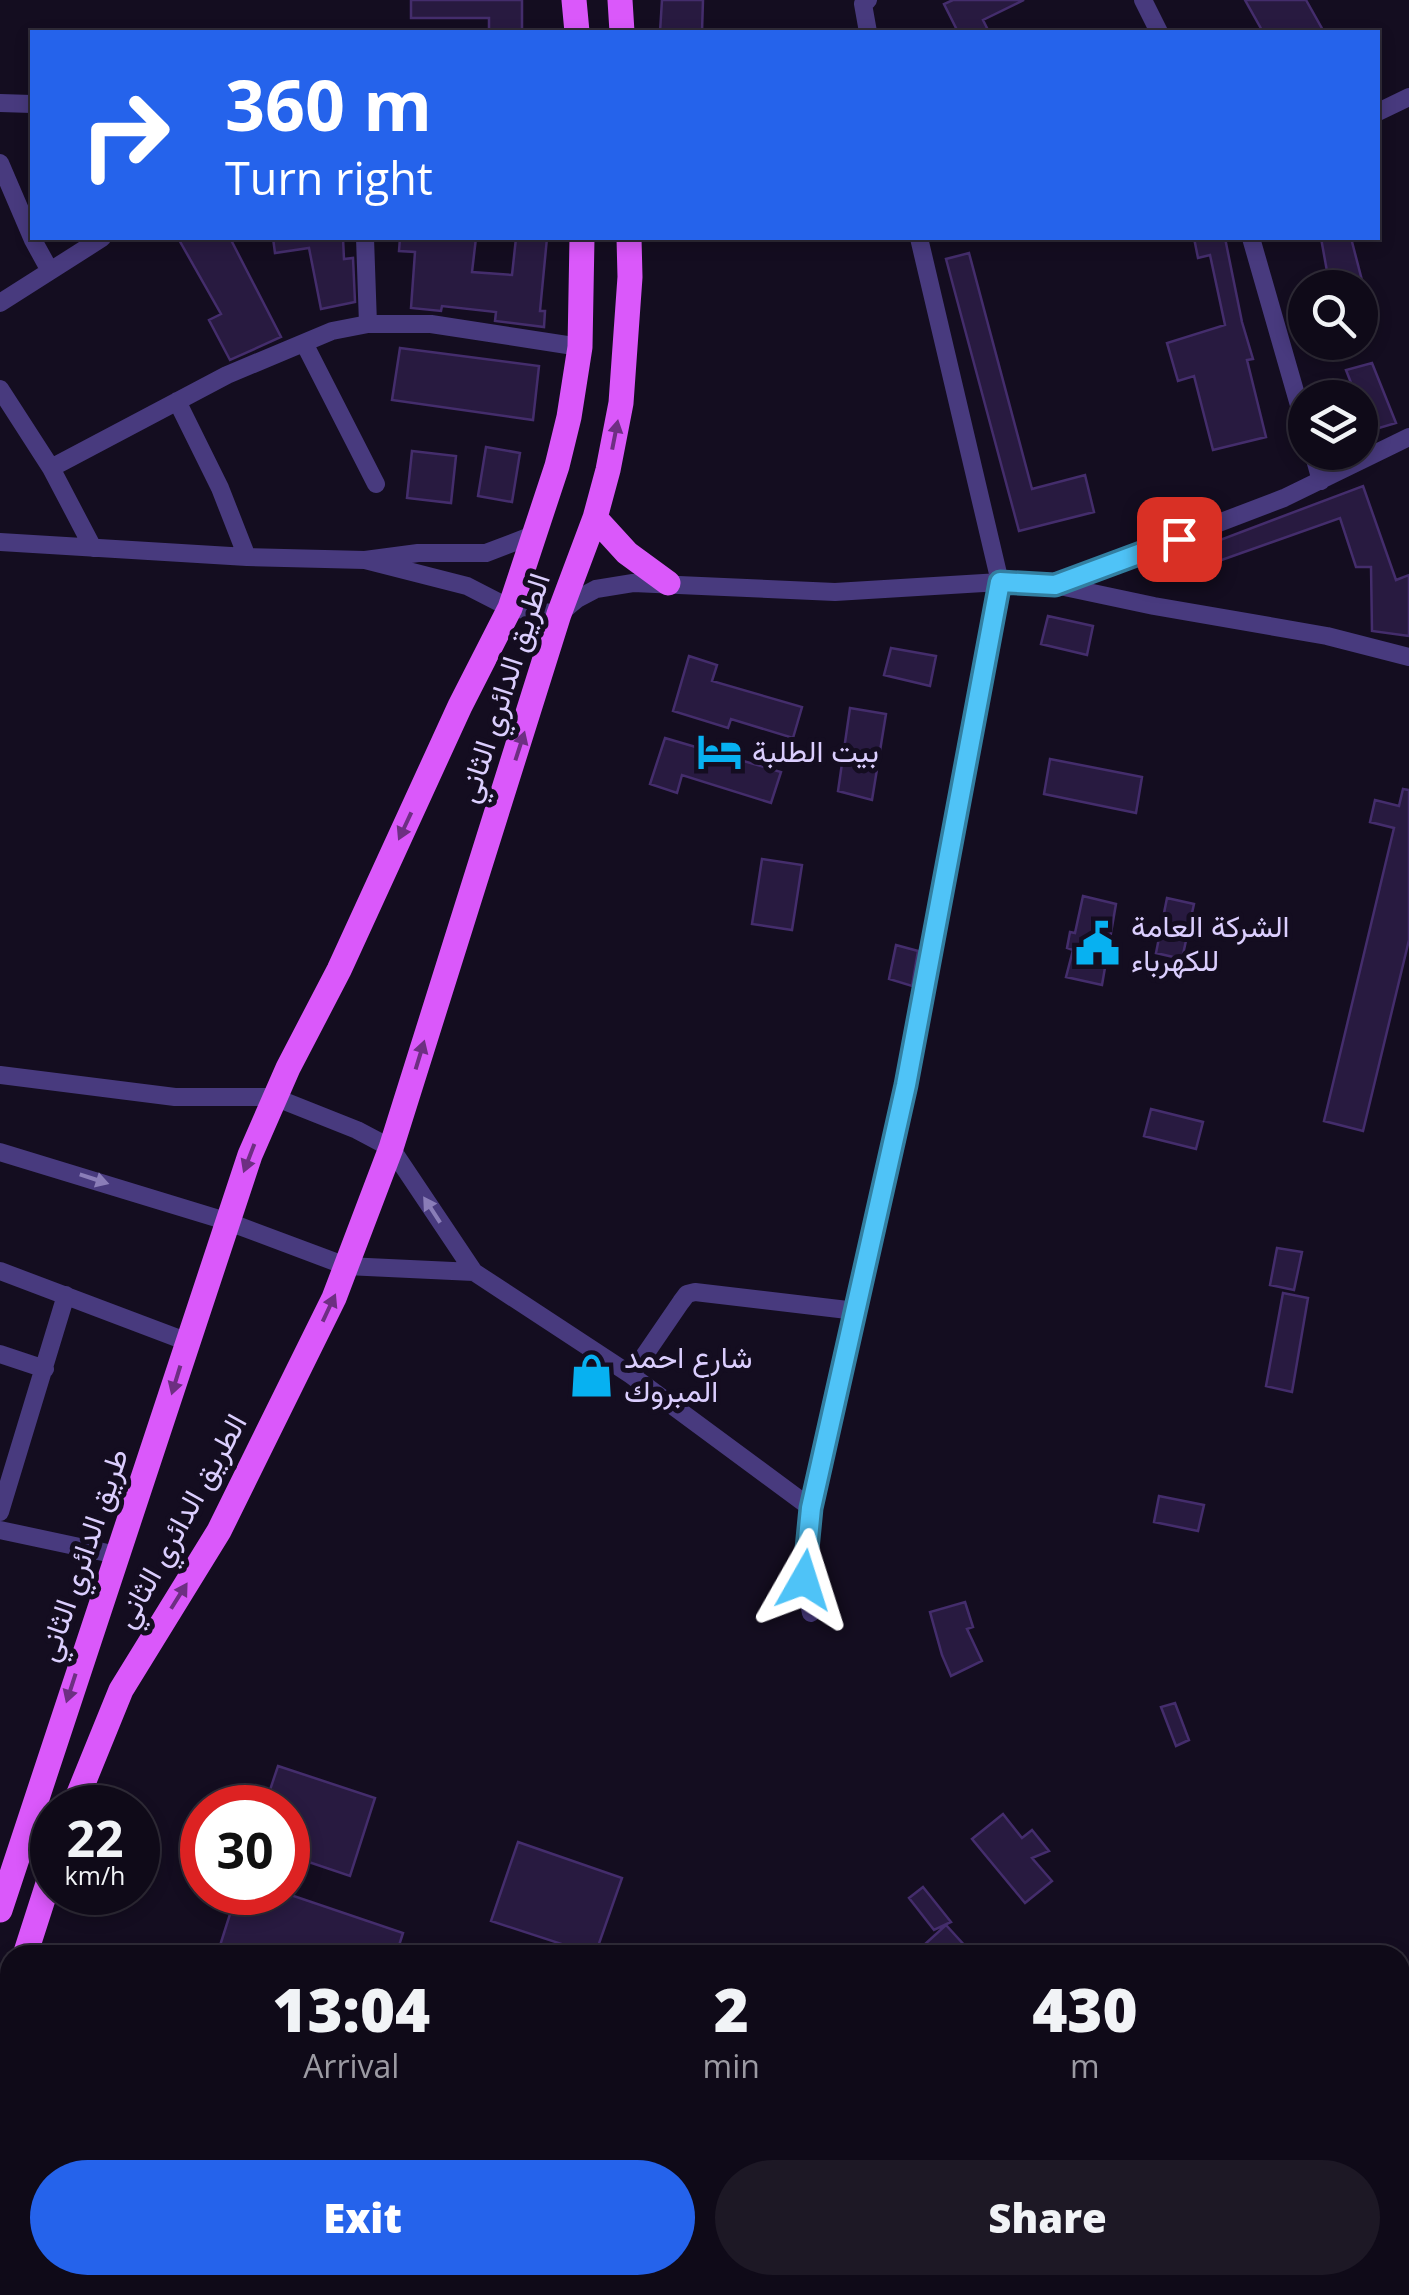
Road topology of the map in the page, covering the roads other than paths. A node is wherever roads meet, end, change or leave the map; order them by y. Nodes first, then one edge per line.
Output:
1 (574, 0) edge
2 (620, 0) edge
3 (868, 0) edge
4 (1143, 0) edge
5 (578, 30) edge
6 (622, 30) edge
7 (867, 30) edge
8 (1158, 30) edge
9 (1409, 97) edge
10 (0, 103) edge
11 (30, 104) edge
12 (1380, 111) edge
13 (0, 164) edge
14 (30, 233) edge
15 (33, 240) edge
16 (99, 240) edge
17 (365, 240) edge
18 (582, 240) edge
19 (628, 240) edge
20 (919, 240) edge
21 (1252, 240) edge
22 (50, 271) junction
23 (0, 303) edge
24 (368, 324) junction
25 (304, 342) junction
26 (580, 347) junction
27 (1292, 380) edge
28 (0, 388) edge
29 (177, 401) junction
30 (1409, 438) edge
31 (50, 468) junction
32 (1318, 470) edge
33 (1321, 481) junction
34 (376, 484) dead end
35 (595, 518) junction
36 (533, 535) junction
37 (0, 542) edge
38 (94, 548) junction
39 (247, 557) junction
40 (365, 560) junction
41 (1000, 582) junction
42 (668, 583) junction
43 (1055, 585) junction
44 (510, 608) junction
45 (559, 614) junction
46 (1409, 657) edge
47 (0, 1075) edge
48 (274, 1097) junction
49 (392, 1148) junction
50 (0, 1152) edge
51 (226, 1220) junction
52 (346, 1266) junction
53 (0, 1271) edge
54 (474, 1272) junction
55 (66, 1296) junction
56 (856, 1311) junction
57 (188, 1342) junction
58 (0, 1354) edge
59 (45, 1369) junction
60 (631, 1375) junction
61 (811, 1508) junction
62 (0, 1512) edge
63 (0, 1530) edge
64 (116, 1555) junction
65 (811, 1613) dead end
66 (83, 1785) edge
67 (0, 1910) edge
68 (38, 1915) edge
69 (28, 1945) edge

1 - 5 main road
2 - 6 main road
3 - 7 street
4 - 8 street
9 - 12 street
10 - 11 street
13 - 14 street
15 - 22 street
16 - 22 street
17 - 24 street
18 - 26 main road, الطريق الدائري الثاني
35 -> 19 main road, الطريق الدائري الثاني
20 - 41 street
21 - 27 street
22 - 23 street
24 - 25 street
24 - 26 street
25 - 29 street
25 - 34 street
26 - 36 main road, الطريق الدائري الثاني
28 - 31 street
29 - 31 street
29 - 39 street
30 - 33 street
31 - 38 street
32 - 33 street
33 - 43 street
35 - 42 main road
35 - 45 main road, الطريق الدائري الثاني
36 - 40 street
36 - 44 main road, الطريق الدائري الثاني
37 - 38 street
38 - 39 street
39 - 40 street
40 - 44 street
41 - 42 street
41 - 43 street
41 - 56 street
42 - 45 street
43 - 46 street
44 - 45 street
44 -> 48 main road, الطريق الدائري الثاني
49 -> 45 main road, الطريق الدائري الثاني
47 - 48 street
48 - 49 street
48 -> 51 main road, الطريق الدائري الثاني
49 - 52 main road, الطريق الدائري الثاني
54 -> 49 street
50 -> 51 street
51 - 52 street
51 - 57 main road, طريق الدائري الثاني
52 - 54 street
66 -> 52 main road, الطريق الدائري الثاني
53 - 55 street
54 - 60 street
55 - 57 street
55 - 59 street
56 - 60 street
56 - 61 street
57 -> 64 main road, طريق الدائري الثاني
58 - 59 street
59 - 62 street
60 - 61 street
61 - 65 street
63 - 64 street
64 -> 67 main road, طريق الدائري الثاني
68 - 69 main road

